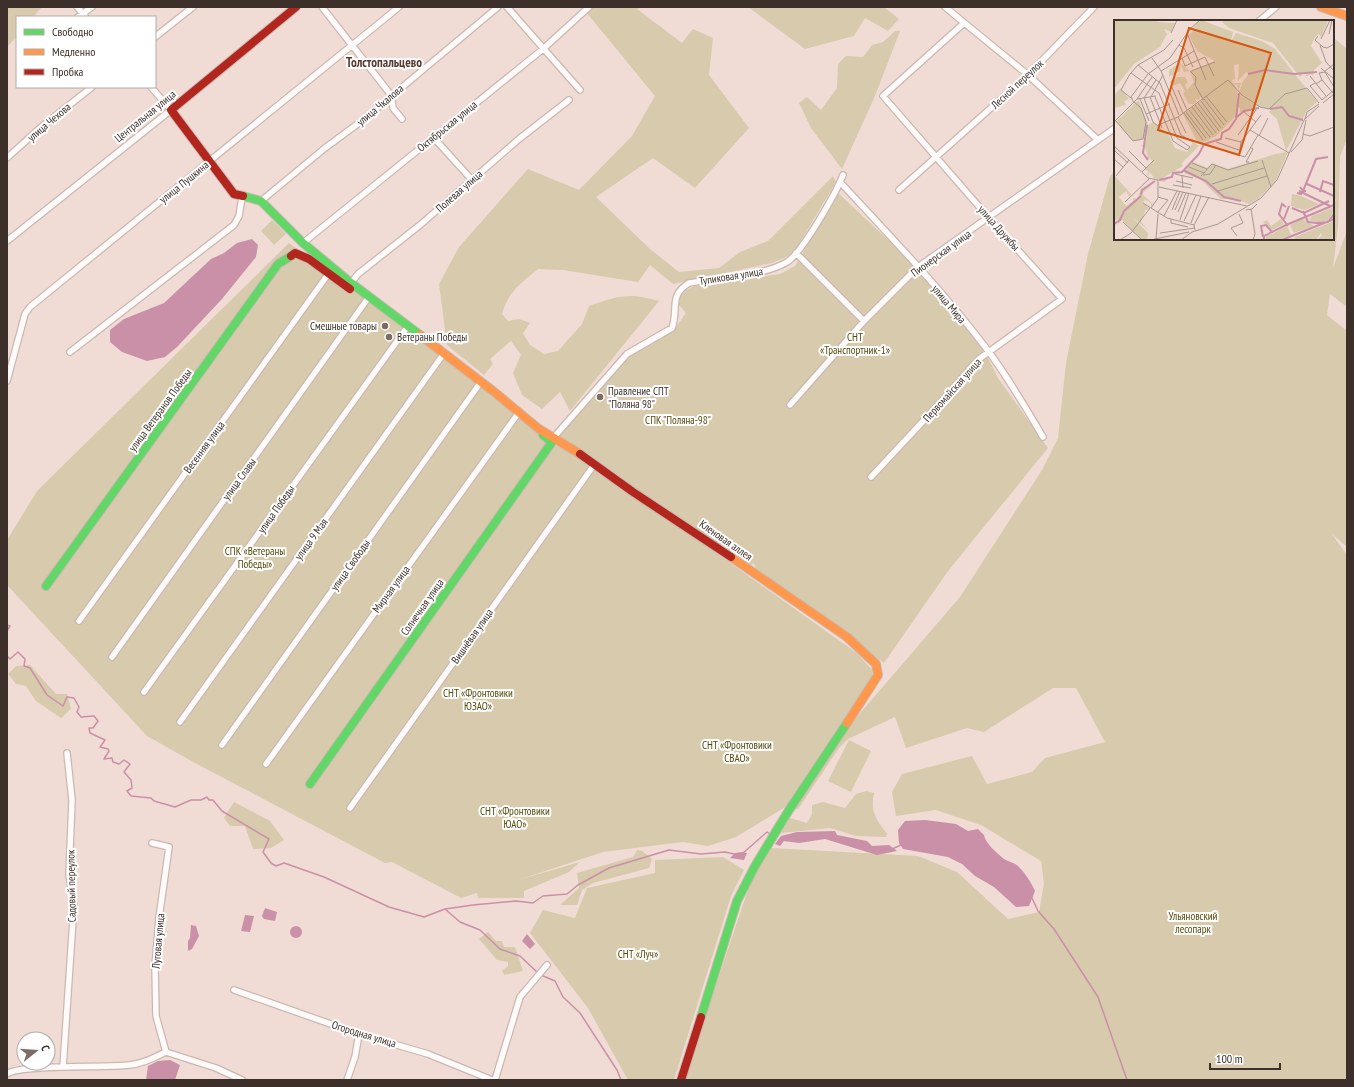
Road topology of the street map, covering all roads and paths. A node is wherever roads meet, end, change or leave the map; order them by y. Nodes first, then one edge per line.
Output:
1 (77, 7) edge
2 (92, 7) edge
3 (194, 7) edge
4 (296, 7) edge
5 (322, 7) edge
6 (399, 7) edge
7 (498, 7) edge
8 (507, 7) edge
9 (588, 7) edge
10 (945, 7) edge
11 (1094, 7) edge
12 (1276, 7) edge
13 (1321, 7) edge
14 (82, 16) edge
15 (1347, 16) edge
16 (1260, 20) edge
17 (964, 23) junction
18 (156, 36) edge
19 (353, 46) junction
20 (543, 49) junction
21 (1028, 75) junction
22 (91, 88) edge
23 (152, 88) edge
24 (580, 90) dead end
25 (391, 95) junction
26 (569, 100) dead end
27 (171, 110) junction
28 (402, 119) dead end
29 (1114, 129) edge
30 (433, 137) junction
31 (1098, 140) junction
32 (937, 157) junction
33 (7, 158) edge
34 (209, 162) junction
35 (843, 176) dead end
36 (472, 180) junction
37 (840, 182) junction
38 (899, 190) dead end
39 (242, 197) junction
40 (260, 201) junction
41 (989, 218) junction
42 (7, 241) edge
43 (303, 244) junction
44 (796, 253) junction
45 (918, 267) junction
46 (329, 273) junction
47 (351, 283) junction
48 (1062, 298) joint
49 (366, 301) junction
50 (864, 321) junction
51 (406, 328) junction
52 (70, 352) dead end
53 (988, 352) junction
54 (442, 356) junction
55 (7, 381) edge
56 (478, 386) junction
57 (790, 404) dead end
58 (517, 415) junction
59 (1043, 437) dead end
60 (553, 440) junction
61 (594, 464) junction
62 (871, 477) dead end
63 (46, 586) dead end
64 (79, 621) dead end
65 (112, 657) dead end
66 (144, 692) dead end
67 (180, 722) dead end
68 (222, 745) dead end
69 (67, 753) dead end
70 (266, 764) dead end
71 (310, 784) dead end
72 (350, 808) dead end
73 (152, 844) dead end
74 (547, 965) dead end
75 (234, 990) dead end
76 (359, 1034) junction
77 (166, 1052) junction
78 (63, 1067) junction
79 (8, 1073) edge
80 (242, 1080) edge
81 (347, 1080) edge
82 (492, 1080) edge
83 (495, 1080) edge
84 (681, 1080) edge

1 - 14 street
2 - 14 street
3 - 18 street
4 - 27 street, Центральная улица
5 - 19 street
6 - 19 street, улица Пушкина
7 - 25 street, улица Чкалова
8 - 20 street
9 - 20 street, Октябрьская улица
10 - 17 street
11 - 21 street, Лесной переулок
12 - 16 street
13 - 15 street
17 - 21 street
17 - 32 street, улица Дружбы
19 - 25 street
19 - 34 street, улица Пушкина
20 - 24 street
20 - 30 street, Октябрьская улица
21 - 31 street
21 - 32 street, Лесной переулок
22 - 33 street, улица Чехова
23 - 27 street
25 - 28 street
25 - 40 street, улица Чкалова
26 - 36 street, Полевая улица
27 - 34 street
27 - 42 street, Центральная улица
29 - 31 street, Пионерская улица
30 - 36 street
30 - 43 street, Октябрьская улица
31 - 41 street, Пионерская улица
32 - 38 street, Лесной переулок
32 - 41 street, улица Дружбы
34 - 39 street
34 - 55 street, улица Пушкина
35 - 37 street, Тупиковая улица
36 - 47 street, Полевая улица
37 - 44 street, Тупиковая улица
37 - 45 street, улица Мира
39 - 40 street
39 - 52 street
40 - 43 street
41 - 45 street, Пионерская улица
41 - 48 street, улица Дружбы
43 - 47 street
44 - 50 street
44 - 60 street, Тупиковая улица
45 - 50 street, Пионерская улица
45 - 53 street, улица Мира
46 - 49 street
46 - 63 street, улица Ветеранов Победы
46 - 64 street, Весенняя улица
47 - 51 street
48 - 53 street, Первомайская улица
49 - 51 street
49 - 65 street, улица Славы
50 - 57 street, Пионерская улица
51 - 54 street
51 - 60 street
51 - 66 street, улица Победы
53 - 59 street, улица Мира
53 - 62 street, Первомайская улица
54 - 56 street
54 - 67 street, улица 9 Мая
56 - 58 street
56 - 68 street, улица Свободы
58 - 60 street
58 - 70 street, Мирная улица
60 - 61 street, Кленовая аллея
60 - 71 street, Солнечная улица
61 - 72 street, Вишнёвая улица
61 - 84 street, Кленовая аллея
69 - 78 street, Садовый переулок
73 - 77 street, Луговая улица
74 - 83 street
75 - 76 street, Огородная улица
76 - 81 street
76 - 82 street, Огородная улица
77 - 78 street
77 - 80 street
78 - 79 street

